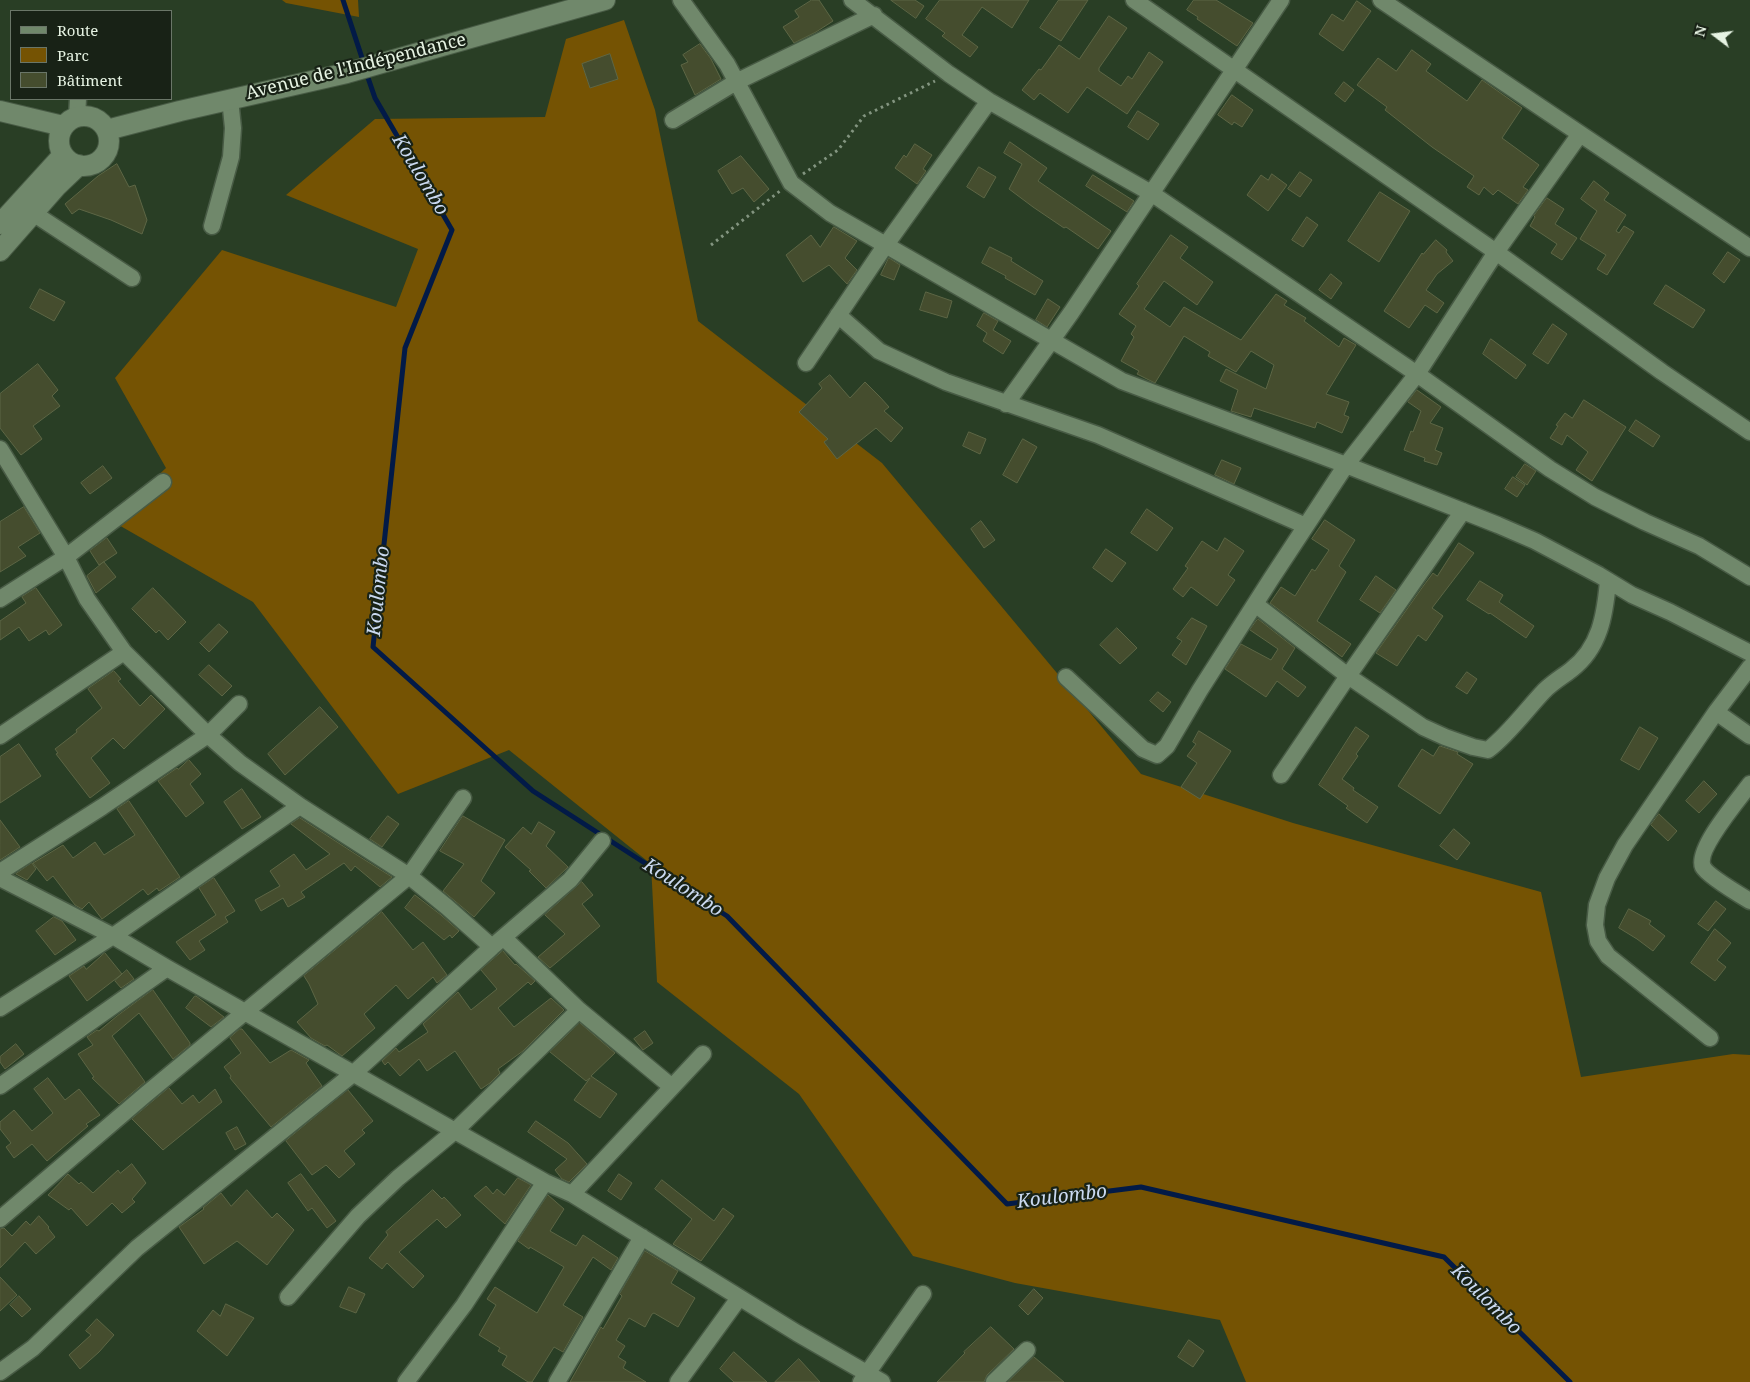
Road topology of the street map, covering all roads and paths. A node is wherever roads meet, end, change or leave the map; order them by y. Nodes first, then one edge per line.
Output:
1 (605, 0) edge
2 (681, 0) edge
3 (852, 0) edge
4 (1134, 0) edge
5 (1282, 0) edge
6 (1381, 0) edge
7 (874, 15) junction
8 (1234, 70) junction
9 (949, 74) junction
10 (736, 82) junction
11 (230, 99) junction
12 (989, 101) junction
13 (0, 111) edge
14 (73, 114) edge
15 (673, 120) dead end
16 (107, 130) junction
17 (1580, 134) junction
18 (71, 160) junction
19 (791, 183) junction
20 (1151, 193) junction
21 (33, 213) junction
22 (0, 224) edge
23 (212, 226) dead end
24 (711, 245) dead end
25 (885, 246) junction
26 (1750, 248) edge
27 (0, 251) edge
28 (1496, 252) junction
29 (132, 278) dead end
30 (838, 315) junction
31 (1051, 341) junction
32 (806, 363) dead end
33 (1417, 374) junction
34 (1006, 404) junction
35 (1750, 432) edge
36 (1, 454) edge
37 (1346, 465) junction
38 (163, 482) dead end
39 (1463, 511) junction
40 (1306, 526) junction
41 (66, 557) junction
42 (1750, 577) edge
43 (1608, 581) junction
44 (0, 599) edge
45 (1254, 604) junction
46 (124, 652) junction
47 (1750, 653) edge
48 (1750, 667) edge
49 (1348, 676) junction
50 (1066, 677) dead end
51 (239, 704) dead end
52 (1716, 712) junction
53 (208, 735) junction
54 (0, 736) edge
55 (1750, 736) edge
56 (1281, 775) dead end
57 (1750, 784) edge
58 (463, 798) dead end
59 (300, 806) junction
60 (602, 841) dead end
61 (0, 872) edge
62 (410, 876) junction
63 (0, 878) edge
64 (1750, 901) edge
65 (113, 936) junction
66 (498, 942) junction
67 (167, 968) junction
68 (0, 1008) edge
69 (580, 1010) junction
70 (246, 1013) junction
71 (1710, 1038) dead end
72 (703, 1054) dead end
73 (354, 1073) junction
74 (0, 1086) edge
75 (672, 1087) junction
76 (456, 1130) junction
77 (545, 1182) junction
78 (572, 1194) junction
79 (0, 1219) edge
80 (642, 1238) junction
81 (923, 1294) dead end
82 (288, 1297) dead end
83 (739, 1298) junction
84 (1027, 1350) dead end
85 (0, 1372) edge
86 (864, 1377) edge
87 (406, 1382) edge
88 (557, 1382) edge
89 (678, 1382) edge
90 (882, 1382) edge
91 (994, 1382) edge

1 - 11 street, Avenue de l'Indépendance
2 - 10 street
3 - 7 street
4 - 8 street
5 - 8 street
6 - 17 street
7 - 9 street
7 - 10 street
8 - 20 street
8 - 28 street
9 - 12 street
9 - 19 path
10 - 15 street
10 - 19 street
11 - 16 street, Avenue de l'Indépendance
11 - 23 street
12 - 20 street
12 - 25 street
13 - 14 street
14 - 16 street
14 - 18 street
16 - 18 street
17 - 26 street
17 - 28 street
18 - 21 street
18 - 22 street
19 - 24 path
19 - 25 street
20 - 31 street
20 - 33 street
21 - 27 street
21 - 29 street
25 - 30 street
25 - 31 street
28 - 33 street
28 - 35 street
30 - 32 street
30 - 34 street
31 - 34 street
31 - 37 street
33 - 37 street
33 - 42 street
34 - 40 street
36 - 41 street
37 - 39 street
37 - 40 street
38 - 41 street
39 - 43 street
39 - 49 street
40 - 45 street
41 - 44 street
41 - 46 street
43 - 47 street
43 - 49 street
45 - 49 street
45 - 50 street
46 - 53 street
46 - 54 street
48 - 52 street
49 - 56 street
51 - 53 street
52 - 55 street
52 - 71 street
53 - 59 street
53 - 61 street
57 - 64 street
58 - 62 street
59 - 62 street
59 - 65 street
60 - 66 street
62 - 66 street
62 - 70 street
63 - 65 street
65 - 67 street
65 - 68 street
66 - 69 street
66 - 73 street
67 - 70 street
67 - 74 street
69 - 75 street
69 - 76 street
70 - 73 street
70 - 79 street
72 - 75 street
73 - 76 street
73 - 85 street
75 - 78 street
76 - 77 street
76 - 82 street
77 - 78 street
77 - 87 street
78 - 80 street
80 - 83 street
80 - 88 street
81 - 86 street
83 - 86 street
83 - 89 street
84 - 91 street
86 - 90 street

